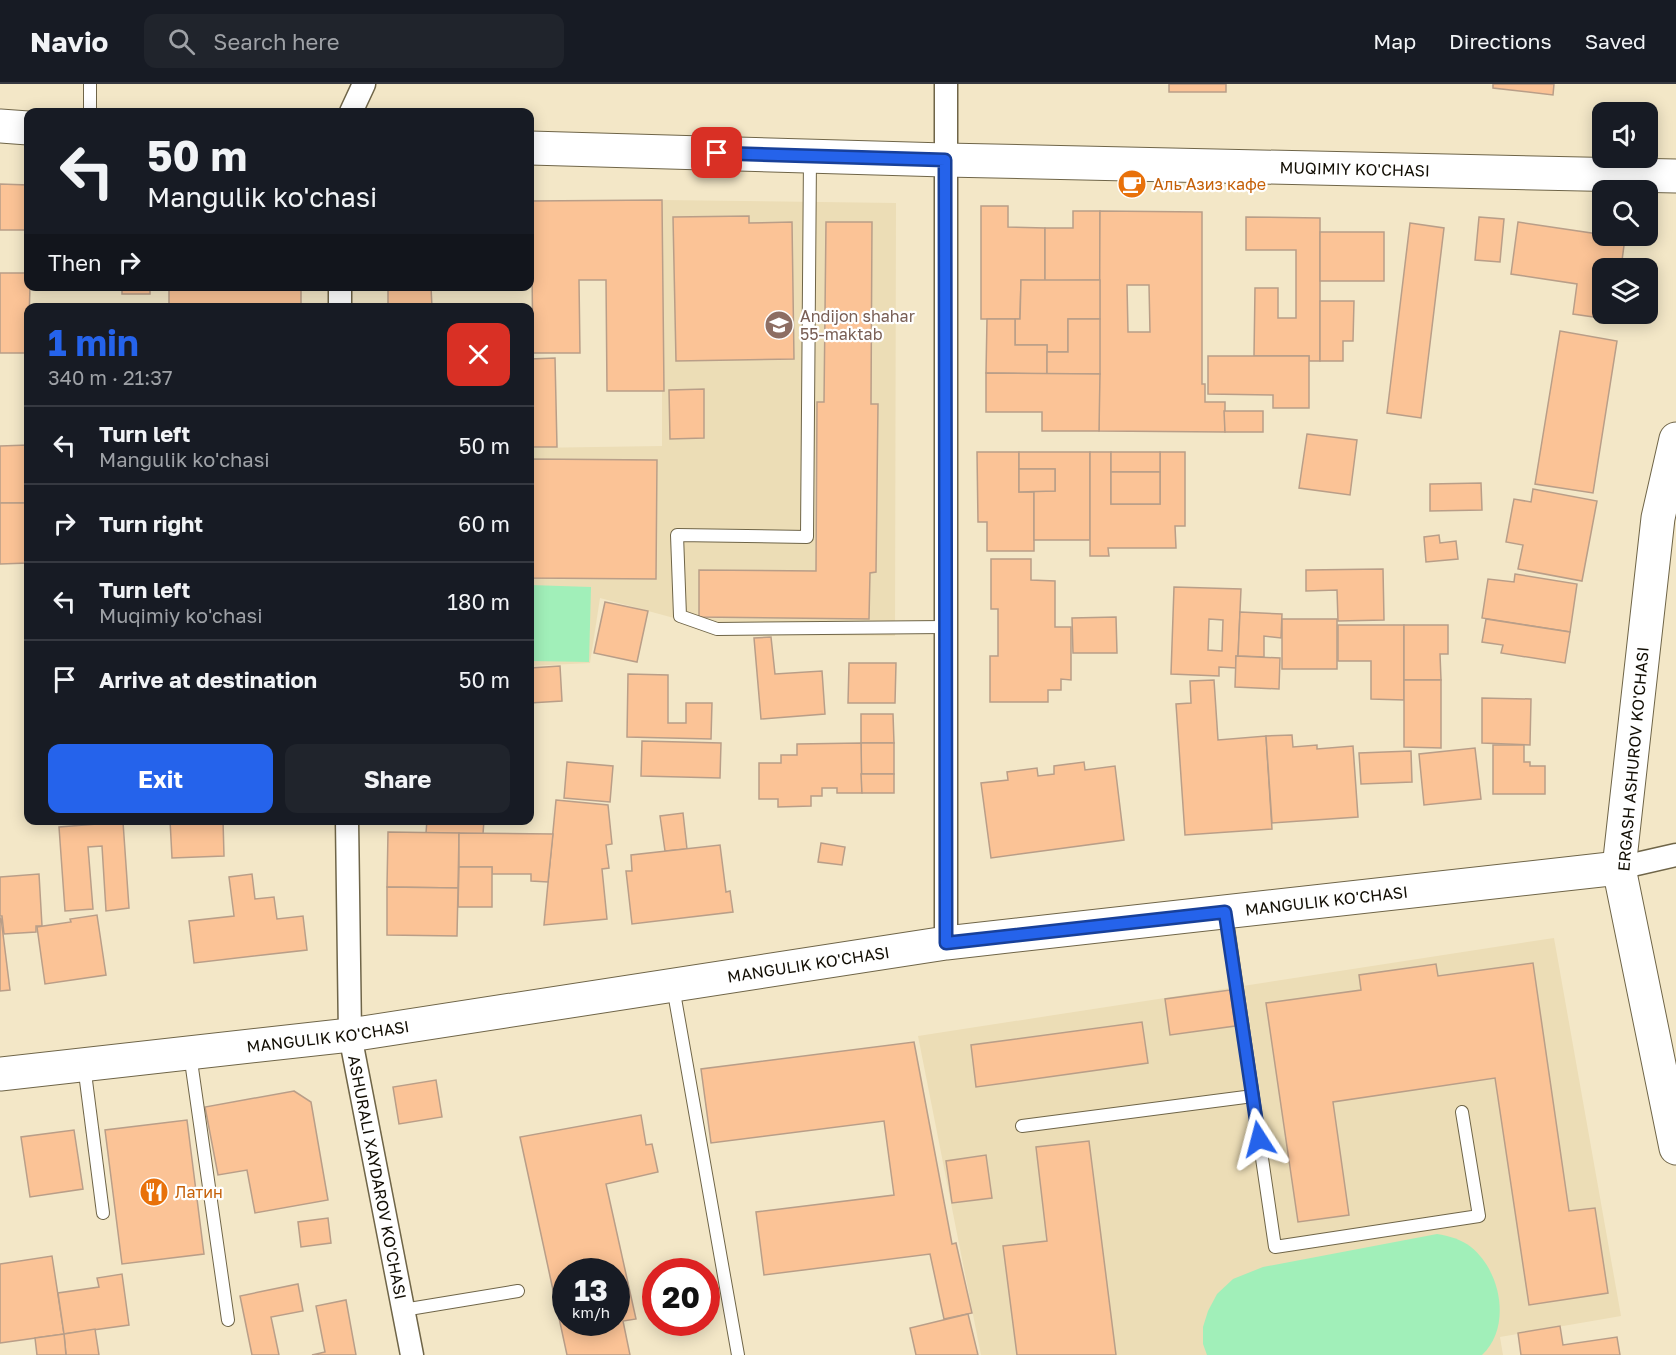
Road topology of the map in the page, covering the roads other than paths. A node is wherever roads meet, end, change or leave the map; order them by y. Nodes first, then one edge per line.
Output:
1 (90, 84) edge
2 (364, 84) edge
3 (946, 84) edge
4 (90, 108) edge
5 (353, 108) edge
6 (0, 126) edge
7 (24, 128) edge
8 (534, 148) edge
9 (810, 156) junction
10 (945, 160) junction
11 (1676, 176) edge
12 (1676, 439) edge
13 (946, 627) junction
14 (347, 825) edge
15 (1676, 855) edge
16 (1619, 868) junction
17 (1225, 912) junction
18 (946, 943) junction
19 (672, 985) junction
20 (350, 1035) junction
21 (190, 1053) junction
22 (84, 1065) junction
23 (0, 1074) edge
24 (1253, 1096) junction
25 (1462, 1112) dead end
26 (1022, 1125) dead end
27 (1676, 1148) edge
28 (103, 1213) dead end
29 (519, 1291) dead end
30 (403, 1310) junction
31 (228, 1320) dead end
32 (412, 1355) edge
33 (738, 1355) edge

1 - 4 lane
2 - 5 street
3 - 10 street
6 - 7 street
8 - 9 street, MUQIMIY KO'CHASI
9 - 10 street, MUQIMIY KO'CHASI
9 - 13 lane
10 - 11 street, MUQIMIY KO'CHASI
10 - 13 street
12 - 16 street, ERGASH ASHUROV KO'CHASI
13 - 18 street
14 - 20 street, ASHURALI XAYDAROV KO'CHASI
15 - 16 street
16 - 17 street, MANGULIK KO'CHASI
16 - 27 street, ERGASH ASHUROV KO'CHASI
17 - 18 street, MANGULIK KO'CHASI
17 - 24 lane
18 - 19 street, MANGULIK KO'CHASI
19 - 20 street, MANGULIK KO'CHASI
19 - 33 lane
20 - 21 street, MANGULIK KO'CHASI
20 - 30 street, ASHURALI XAYDAROV KO'CHASI
21 - 22 street, MANGULIK KO'CHASI
21 - 31 lane
22 - 23 street, MANGULIK KO'CHASI
22 - 28 lane
24 - 25 lane
24 - 26 lane
29 - 30 lane
30 - 32 street, ASHURALI XAYDAROV KO'CHASI

